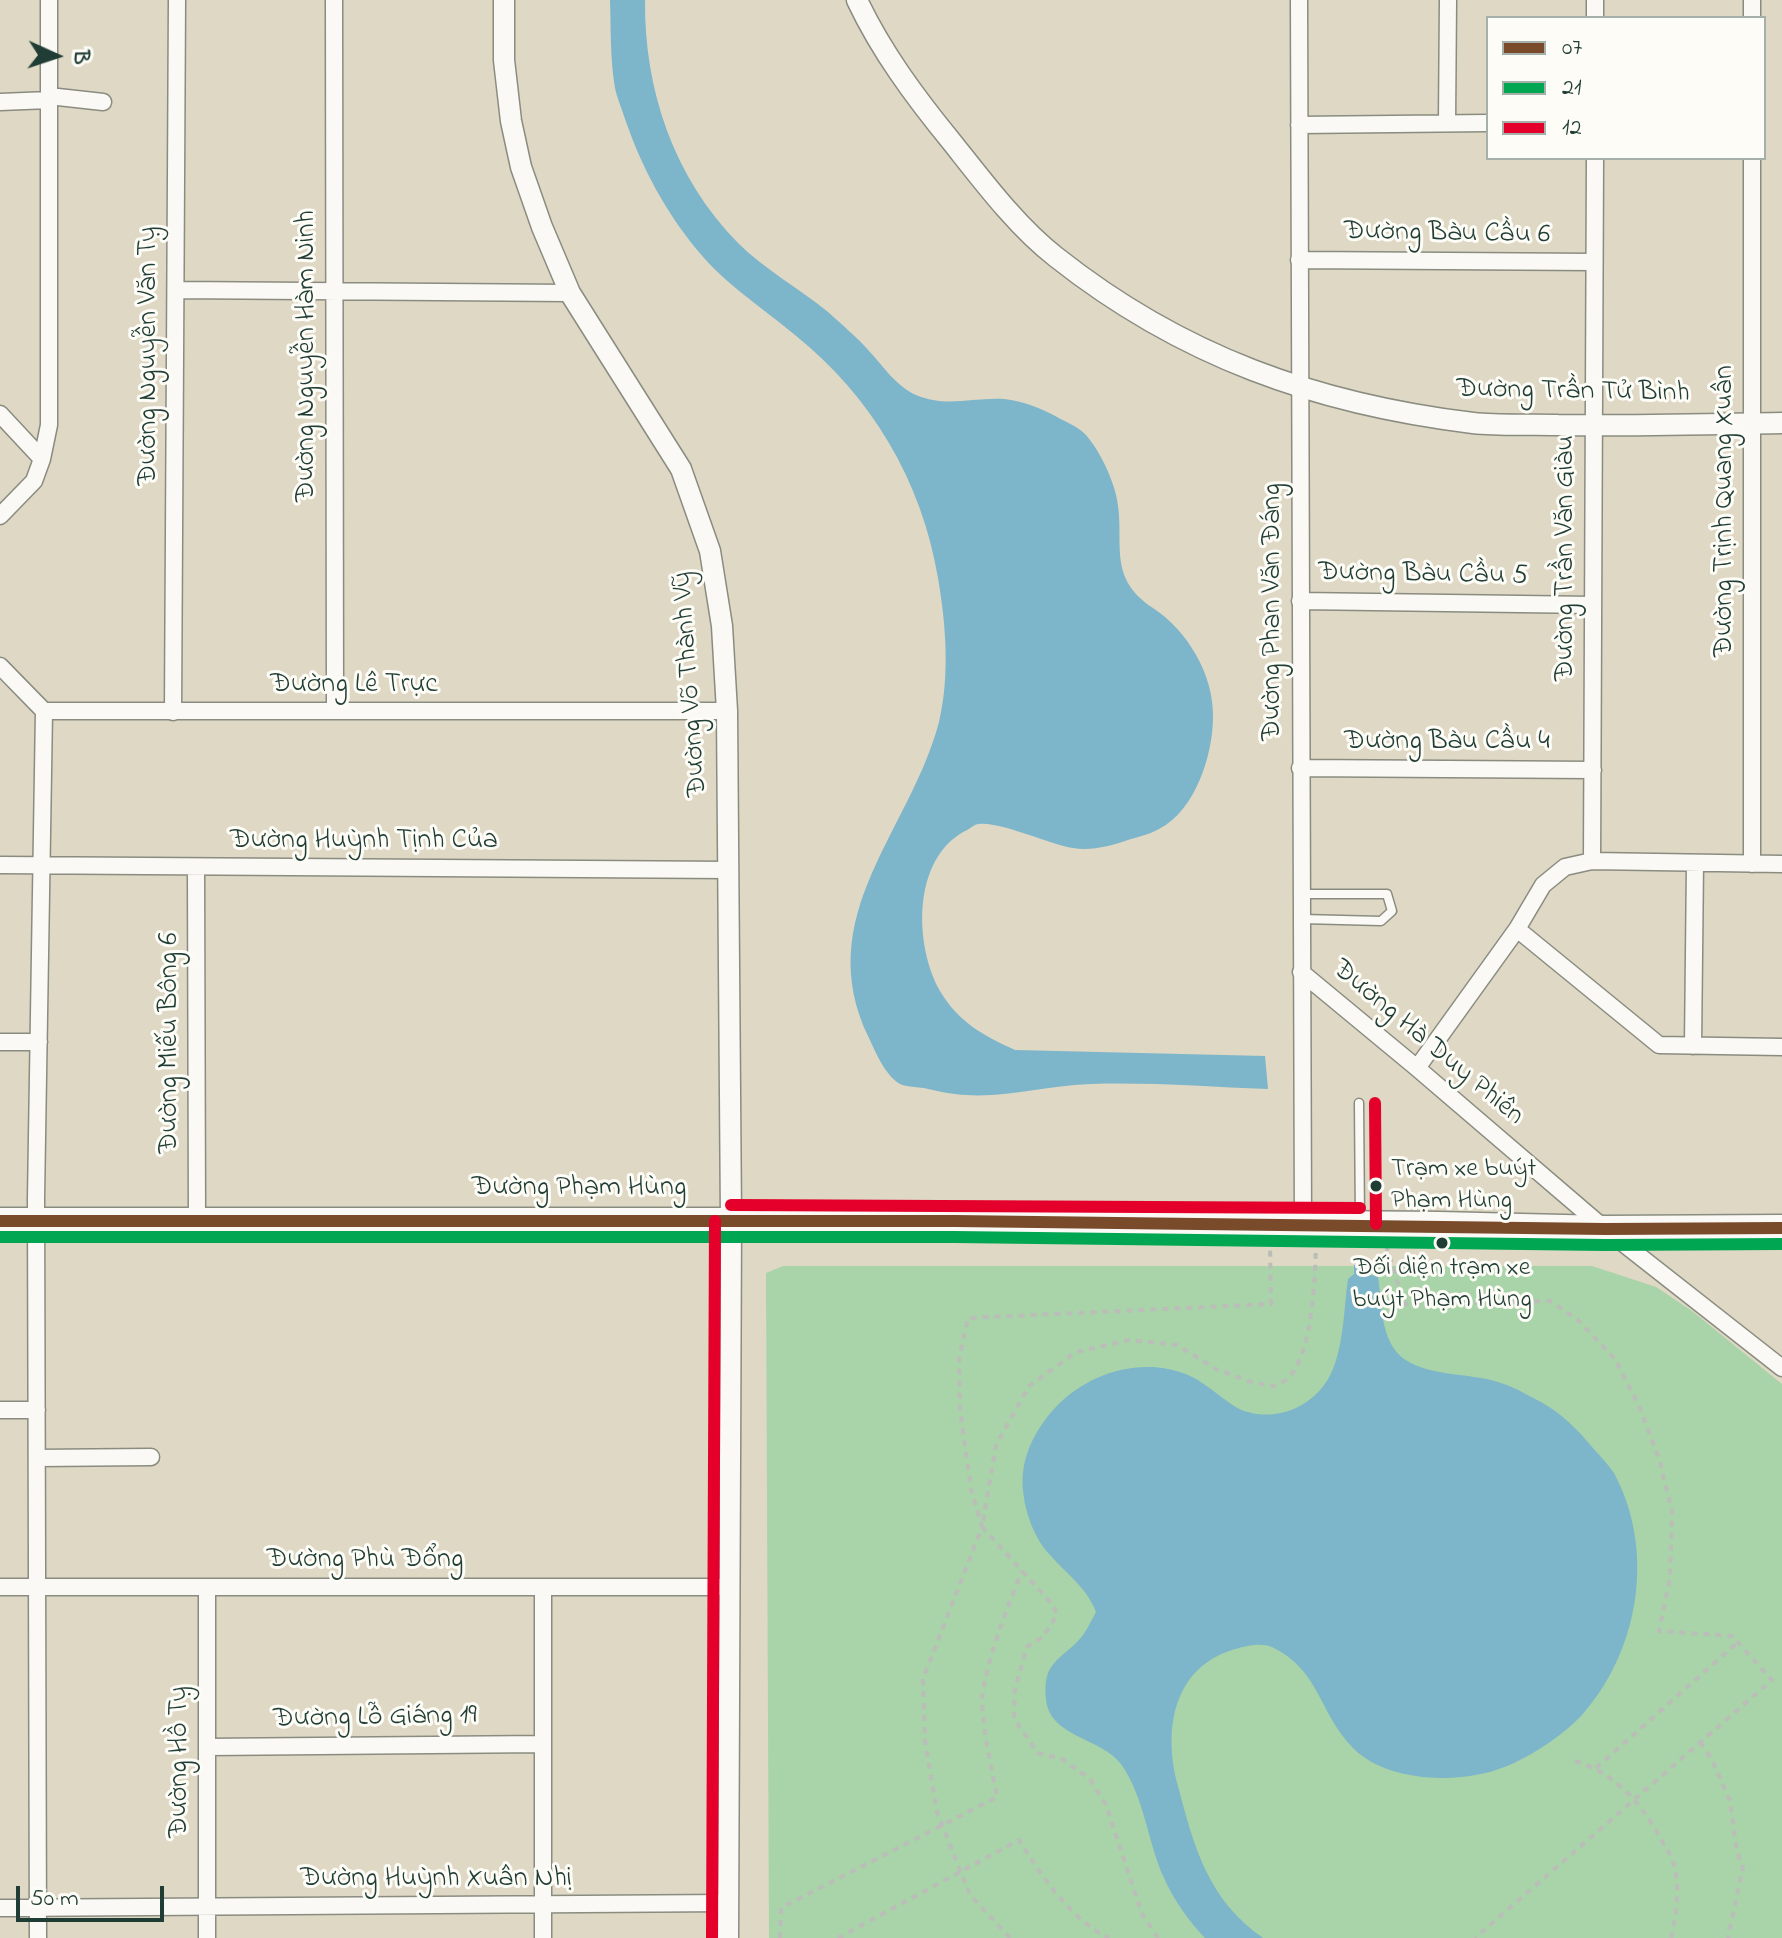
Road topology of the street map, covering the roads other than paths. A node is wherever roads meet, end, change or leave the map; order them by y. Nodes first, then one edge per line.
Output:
1 (49, 0) edge
2 (177, 0) edge
3 (334, 0) edge
4 (504, 0) edge
5 (857, 0) edge
6 (1299, 0) edge
7 (1448, 0) edge
8 (49, 98) junction
9 (0, 102) edge
10 (103, 102) dead end
11 (1447, 122) junction
12 (1486, 123) edge
13 (1299, 125) junction
14 (1595, 160) edge
15 (1752, 160) edge
16 (1299, 260) junction
17 (1594, 262) junction
18 (176, 290) junction
19 (334, 290) junction
20 (570, 293) junction
21 (1298, 387) junction
22 (0, 414) edge
23 (1752, 423) junction
24 (1782, 423) edge
25 (1594, 425) junction
26 (42, 459) junction
27 (0, 516) edge
28 (1300, 601) junction
29 (1593, 605) junction
30 (0, 666) edge
31 (44, 711) junction
32 (335, 711) junction
33 (727, 711) junction
34 (173, 712) junction
35 (1300, 768) junction
36 (1593, 770) junction
37 (1592, 861) junction
38 (1695, 863) junction
39 (1752, 864) junction
40 (1782, 864) edge
41 (0, 865) edge
42 (42, 865) junction
43 (196, 867) junction
44 (729, 870) junction
45 (1301, 894) junction
46 (1301, 919) junction
47 (1517, 929) junction
48 (1301, 972) junction
49 (0, 1042) edge
50 (39, 1042) junction
51 (1693, 1046) junction
52 (1782, 1047) edge
53 (1417, 1068) junction
54 (1359, 1103) dead end
55 (36, 1220) junction
56 (197, 1220) junction
57 (0, 1221) edge
58 (731, 1221) junction
59 (1371, 1224) junction
60 (1782, 1228) edge
61 (1605, 1229) junction
62 (1310, 1232) junction
63 (1782, 1368) edge
64 (0, 1410) edge
65 (37, 1410) junction
66 (151, 1457) dead end
67 (37, 1458) junction
68 (0, 1587) edge
69 (37, 1587) junction
70 (207, 1587) junction
71 (730, 1587) junction
72 (543, 1588) junction
73 (543, 1744) junction
74 (207, 1747) junction
75 (728, 1903) junction
76 (543, 1906) junction
77 (207, 1907) junction
78 (0, 1908) edge
79 (39, 1908) junction
80 (38, 1938) edge
81 (207, 1938) edge
82 (543, 1938) edge
83 (728, 1938) edge

1 - 8 street
2 - 18 street, Đường Nguyễn Văn Tỵ
3 - 19 street, Đường Nguyễn Hàm Ninh
4 - 20 street, Đường Võ Thành Vỹ
5 - 21 street, Đường Trần Tử Bình
6 - 13 street, Đường Phan Văn Đáng
7 - 11 street
8 - 9 street
8 - 10 street
8 - 26 street
11 - 12 street
11 - 13 street
13 - 16 street, Đường Phan Văn Đáng
14 - 17 street, Đường Trần Văn Giàu
15 - 23 street, Đường Trịnh Quang Xuân
16 - 17 street, Đường Bàu Cầu 6
16 - 21 street, Đường Phan Văn Đáng
17 - 25 street, Đường Trần Văn Giàu
18 - 19 street
18 - 34 street, Đường Nguyễn Văn Tỵ
19 - 20 street
19 - 32 street, Đường Nguyễn Hàm Ninh
20 - 33 street, Đường Võ Thành Vỹ
21 - 25 street, Đường Trần Tử Bình
21 - 28 street, Đường Phan Văn Đáng
22 - 26 street
23 - 24 street, Đường Trần Tử Bình
23 - 25 street, Đường Trần Tử Bình
23 - 39 street, Đường Trịnh Quang Xuân
25 - 29 street, Đường Trần Văn Giàu
26 - 27 street
28 - 29 street, Đường Bàu Cầu 5
28 - 35 street, Đường Phan Văn Đáng
29 - 36 street, Đường Trần Văn Giàu
30 - 31 street
31 - 34 street, Đường Lê Trực
31 - 42 street
32 - 33 street, Đường Lê Trực
32 - 34 street, Đường Lê Trực
33 - 44 street, Đường Võ Thành Vỹ
35 - 36 street, Đường Bàu Cầu 4
35 - 45 street, Đường Phan Văn Đáng
36 - 37 street, Đường Trần Văn Giàu
37 - 38 street
37 - 47 street
38 - 39 street
38 - 51 street
39 - 40 street
41 - 42 street, Đường Huỳnh Tịnh Của
42 - 43 street, Đường Huỳnh Tịnh Của
42 - 50 street
43 - 44 street, Đường Huỳnh Tịnh Của
43 - 56 street, Đường Miếu Bông 6
44 - 58 street, Đường Võ Thành Vỹ
45 - 46 street, Đường Phan Văn Đáng
45 - 46 lane
46 - 48 street, Đường Phan Văn Đáng
47 - 51 street
47 - 53 street
48 - 53 street, Đường Hà Duy Phiên
48 - 62 street, Đường Phan Văn Đáng
49 - 50 street
50 - 55 street
51 - 52 street
53 - 61 street, Đường Hà Duy Phiên
54 - 59 lane
55 - 56 main road, Đường Phạm Hùng
55 - 57 main road, Đường Phạm Hùng
55 - 65 street
56 - 58 main road, Đường Phạm Hùng
58 - 62 main road, Đường Phạm Hùng
58 - 71 street, Đường Võ Thành Vỹ
59 - 61 main road, Đường Phạm Hùng
59 - 62 main road, Đường Phạm Hùng
60 - 61 main road, Đường Phạm Hùng
61 - 63 street, Đường Hà Duy Phiên
64 - 65 street
65 - 67 street
66 - 67 street
67 - 69 street
68 - 69 street, Đường Phù Đổng
69 - 70 street, Đường Phù Đổng
69 - 79 street
70 - 72 street, Đường Phù Đổng
70 - 74 street, Đường Hồ Tỵ
71 - 72 street, Đường Phù Đổng
71 - 75 street, Đường Võ Thành Vỹ
72 - 73 street
73 - 74 street, Đường Lỗ Giáng 19
73 - 76 street
74 - 77 street, Đường Hồ Tỵ
75 - 76 street, Đường Huỳnh Xuân Nhị
75 - 83 street, Đường Võ Thành Vỹ
76 - 77 street, Đường Huỳnh Xuân Nhị
76 - 82 street
77 - 79 street, Đường Huỳnh Xuân Nhị
77 - 81 street, Đường Hồ Tỵ
78 - 79 street, Đường Huỳnh Xuân Nhị
79 - 80 street

